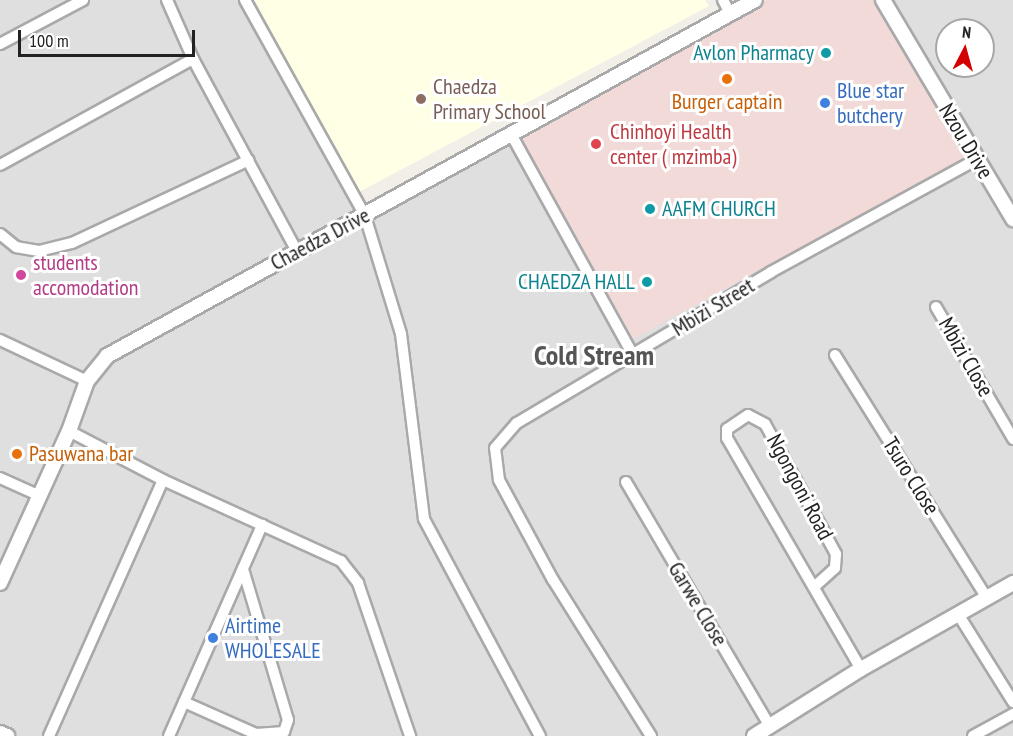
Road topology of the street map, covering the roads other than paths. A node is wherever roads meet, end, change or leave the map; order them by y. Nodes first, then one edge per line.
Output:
1 (83, 0) edge
2 (167, 0) edge
3 (245, 0) edge
4 (755, 0) edge
5 (884, 0) edge
6 (727, 6) edge
7 (0, 44) edge
8 (193, 59) junction
9 (511, 135) junction
10 (977, 159) junction
11 (249, 160) junction
12 (0, 165) edge
13 (365, 216) junction
14 (1013, 219) edge
15 (0, 234) edge
16 (297, 251) junction
17 (936, 307) dead end
18 (0, 340) edge
19 (633, 355) junction
20 (835, 355) dead end
21 (87, 381) junction
22 (69, 431) junction
23 (1013, 439) edge
24 (0, 478) edge
25 (164, 480) junction
26 (626, 482) dead end
27 (40, 496) junction
28 (262, 525) junction
29 (243, 568) junction
30 (0, 583) edge
31 (1013, 583) edge
32 (814, 587) junction
33 (987, 597) junction
34 (958, 614) junction
35 (861, 669) junction
36 (184, 702) junction
37 (1013, 702) edge
38 (1013, 714) edge
39 (770, 726) junction
40 (0, 733) edge
41 (7, 736) edge
42 (49, 736) edge
43 (169, 736) edge
44 (410, 736) edge
45 (540, 736) edge
46 (651, 736) edge
47 (754, 736) edge
48 (973, 736) edge

1 - 7 street
2 - 8 street
3 - 13 street
4 - 6 street, Chaedza Drive
5 - 10 street, Nzou Drive
6 - 9 street, Chaedza Drive
8 - 11 street
8 - 12 street
9 - 13 street, Chaedza Drive
9 - 19 street
10 - 14 street, Nzou Drive
10 - 19 street, Mbizi Street
11 - 15 street
11 - 16 street
13 - 16 street, Chaedza Drive
13 - 45 street
16 - 21 street, Chaedza Drive
17 - 23 street, Mbizi Close
18 - 21 street
19 - 46 street, Mbizi Street
20 - 33 street, Tsuro Close
21 - 22 street, Chaedza Drive
22 - 25 street
22 - 27 street, Chaedza Drive
24 - 27 street
25 - 28 street
25 - 42 street
26 - 39 street, Garwe Close
27 - 30 street, Chaedza Drive
28 - 29 street
28 - 44 street
29 - 36 street
29 - 36 street
31 - 33 street
32 - 32 street, Ngongoni Road
32 - 35 street, Ngongoni Road
33 - 34 street
34 - 35 street
34 - 37 street
35 - 39 street
36 - 43 street
38 - 48 street
39 - 47 street
40 - 41 street

